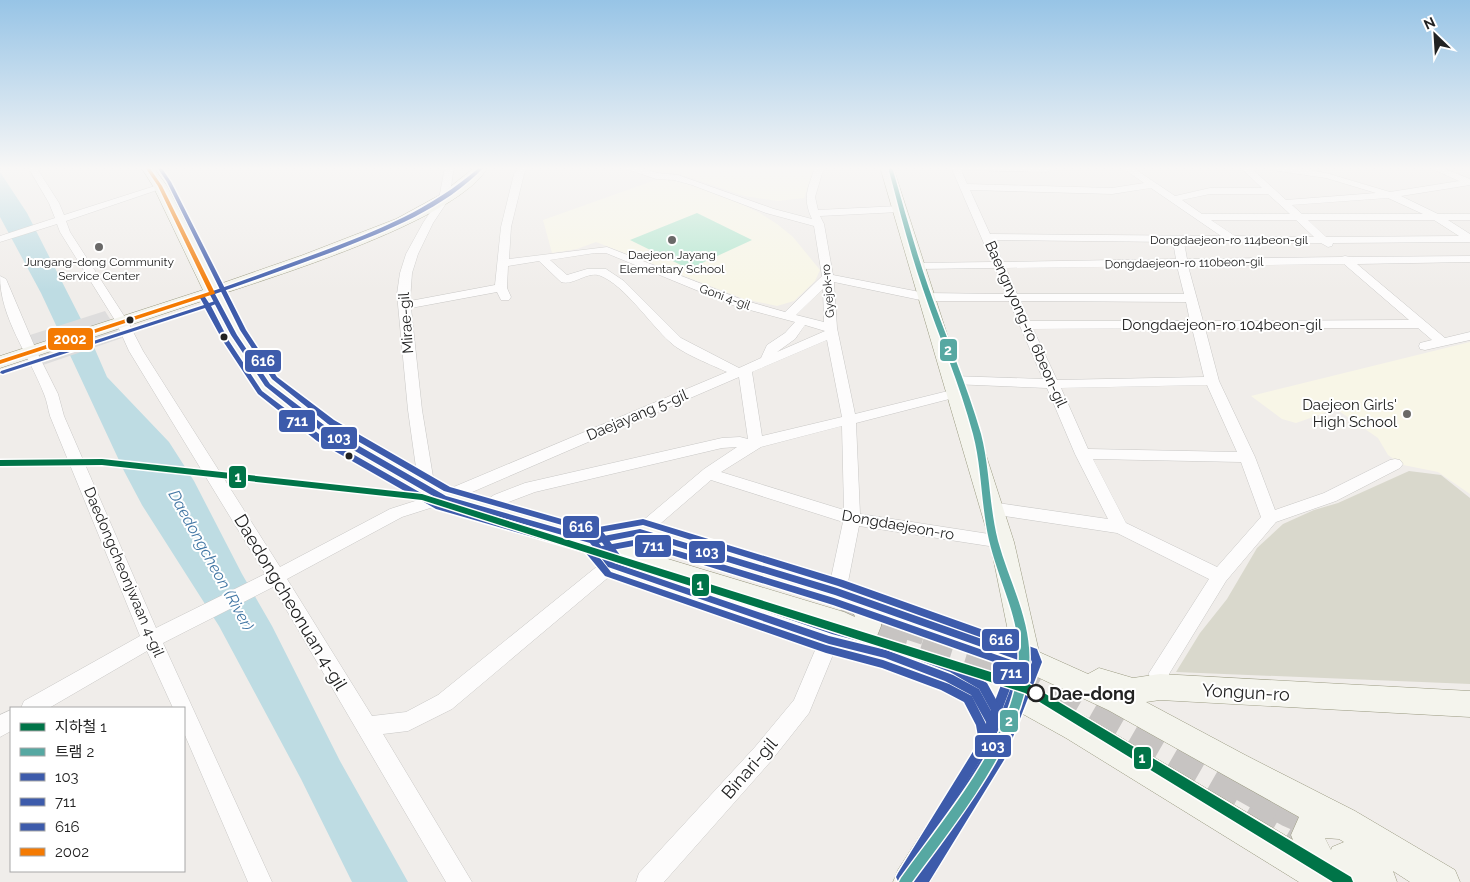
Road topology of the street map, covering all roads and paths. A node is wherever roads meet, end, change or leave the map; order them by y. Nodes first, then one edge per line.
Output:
1 (55, 208) edge
2 (97, 208) edge
3 (171, 208) edge
4 (427, 208) edge
5 (438, 208) edge
6 (511, 208) edge
7 (762, 208) edge
8 (814, 208) edge
9 (974, 208) edge
10 (1189, 208) edge
11 (1290, 208) edge
12 (1419, 208) edge
13 (899, 209) joint
14 (1202, 217) junction
15 (1299, 217) junction
16 (1434, 217) junction
17 (1470, 217) edge
18 (817, 218) junction
19 (58, 221) junction
20 (987, 237) junction
21 (0, 239) edge
22 (1470, 239) edge
23 (1178, 240) junction
24 (1234, 240) junction
25 (1324, 240) junction
26 (542, 258) junction
27 (1470, 259) edge
28 (1451, 260) junction
29 (1348, 261) junction
30 (504, 263) junction
31 (1182, 263) junction
32 (1000, 265) junction
33 (916, 266) junction
34 (1470, 271) edge
35 (828, 277) junction
36 (0, 279) edge
37 (212, 293) junction
38 (1012, 296) junction
39 (926, 297) junction
40 (1190, 298) junction
41 (403, 306) junction
42 (788, 317) junction
43 (802, 321) junction
44 (118, 323) junction
45 (1419, 324) junction
46 (1025, 325) junction
47 (1198, 326) junction
48 (831, 331) junction
49 (1470, 336) edge
50 (1442, 342) junction
51 (1424, 346) dead end
52 (34, 351) junction
53 (766, 360) junction
54 (0, 362) edge
55 (741, 370) junction
56 (1212, 381) junction
57 (1052, 384) junction
58 (954, 386) junction
59 (849, 418) junction
60 (754, 444) junction
61 (1083, 454) junction
62 (1247, 458) junction
63 (1395, 464) dead end
64 (709, 474) junction
65 (435, 493) junction
66 (991, 508) junction
67 (484, 510) junction
68 (1270, 518) junction
69 (852, 519) junction
70 (1120, 527) junction
71 (640, 532) junction
72 (593, 541) junction
73 (1002, 542) junction
74 (611, 565) junction
75 (1220, 576) junction
76 (270, 580) junction
77 (838, 615) junction
78 (156, 637) junction
79 (886, 654) junction
80 (1027, 659) junction
81 (1160, 688) junction
82 (1013, 694) junction
83 (1470, 704) edge
84 (33, 707) edge
85 (183, 707) edge
86 (185, 711) edge
87 (366, 726) junction
88 (995, 744) junction
89 (1342, 858) edge
90 (260, 882) edge
91 (460, 882) edge
92 (648, 882) edge
93 (910, 882) edge
94 (1380, 882) edge
95 (1424, 882) edge
96 (1443, 882) edge

1 - 19 street, Daedongcheonuan 4-gil
2 - 19 street
3 - 37 main road
4 - 37 main road
5 - 41 street, Mirae-gil
6 - 30 street
7 - 18 street
8 - 18 street, Gyejok-ro
9 - 20 street, Baengnyong-ro 6beon-gil
10 - 14 street
11 - 15 street
12 - 16 street
13 - 18 street
13 - 33 main road
14 - 15 street
14 - 24 street
15 - 16 street
15 - 25 street
16 - 17 street
16 - 22 street
18 - 35 street, Gyejok-ro
19 - 21 street
19 - 44 street, Daedongcheonuan 4-gil
20 - 23 street, Dongdaejeon-ro 114beon-gil
20 - 32 street, Baengnyong-ro 6beon-gil
22 - 25 street, Dongdaejeon-ro 114beon-gil
23 - 24 street, Dongdaejeon-ro 114beon-gil
23 - 31 street
24 - 25 street, Dongdaejeon-ro 114beon-gil
25 - 29 street
26 - 30 street, Goni 4-gil
26 - 42 street, Goni 4-gil
26 - 55 street
27 - 28 street, Dongdaejeon-ro 110beon-gil
28 - 29 street, Dongdaejeon-ro 110beon-gil
28 - 34 street
29 - 31 street, Dongdaejeon-ro 110beon-gil
29 - 45 street
30 - 41 street
31 - 32 street, Dongdaejeon-ro 110beon-gil
31 - 40 street
32 - 33 street, Dongdaejeon-ro 110beon-gil
32 - 38 street, Baengnyong-ro 6beon-gil
33 - 39 main road
35 - 39 street
35 - 42 street
35 - 48 street, Gyejok-ro
36 - 52 street, Daedongcheonjwaan 4-gil
37 - 44 main road
37 - 65 main road
38 - 39 street
38 - 40 street
38 - 46 street, Baengnyong-ro 6beon-gil
39 - 58 main road
40 - 47 street
41 - 65 street, Mirae-gil
42 - 43 street, Goni 4-gil
43 - 48 street, Goni 4-gil
43 - 53 street
44 - 52 main road
44 - 76 street, Daedongcheonuan 4-gil
45 - 47 street, Dongdaejeon-ro 104beon-gil
45 - 50 street
46 - 47 street, Dongdaejeon-ro 104beon-gil
46 - 57 street, Baengnyong-ro 6beon-gil
47 - 56 street
48 - 53 street, Daejayang 5-gil
48 - 59 street, Gyejok-ro
49 - 50 street
50 - 51 street
52 - 54 main road
52 - 78 street, Daedongcheonjwaan 4-gil
53 - 55 street, Daejayang 5-gil
55 - 60 street
55 - 65 street, Daejayang 5-gil
56 - 57 street
56 - 62 street
57 - 58 street
57 - 61 street, Baengnyong-ro 6beon-gil
58 - 59 street
58 - 66 main road
59 - 60 street
59 - 69 street, Gyejok-ro
60 - 64 street
60 - 67 street
61 - 62 street
61 - 70 street, Baengnyong-ro 6beon-gil
62 - 68 street
63 - 68 street
64 - 69 street, Dongdaejeon-ro
64 - 71 street
65 - 67 main road
65 - 76 street, Daejayang 5-gil
66 - 70 street
66 - 73 main road
67 - 72 main road
68 - 75 street
69 - 73 street, Dongdaejeon-ro
69 - 77 street, Gyejok-ro
70 - 75 street
71 - 72 main road
71 - 77 main road
72 - 74 main road
72 - 77 main road
73 - 80 main road
74 - 77 main road
74 - 87 street
75 - 81 street
76 - 78 street, Daejayang 5-gil
76 - 87 street, Daedongcheonuan 4-gil
77 - 79 main road
77 - 80 main road
77 - 92 street, Binari-gil
78 - 84 street, Daejayang 5-gil
78 - 85 street, Daedongcheonjwaan 4-gil
79 - 82 main road
79 - 88 main road
80 - 81 main road, Yongun-ro
80 - 82 main road
80 - 89 main road
81 - 83 main road, Yongun-ro
82 - 88 main road
82 - 89 main road
86 - 90 street, Daedongcheonjwaan 4-gil
87 - 91 street, Daedongcheonuan 4-gil
88 - 93 main road
89 - 94 main road
89 - 95 main road
89 - 96 main road

